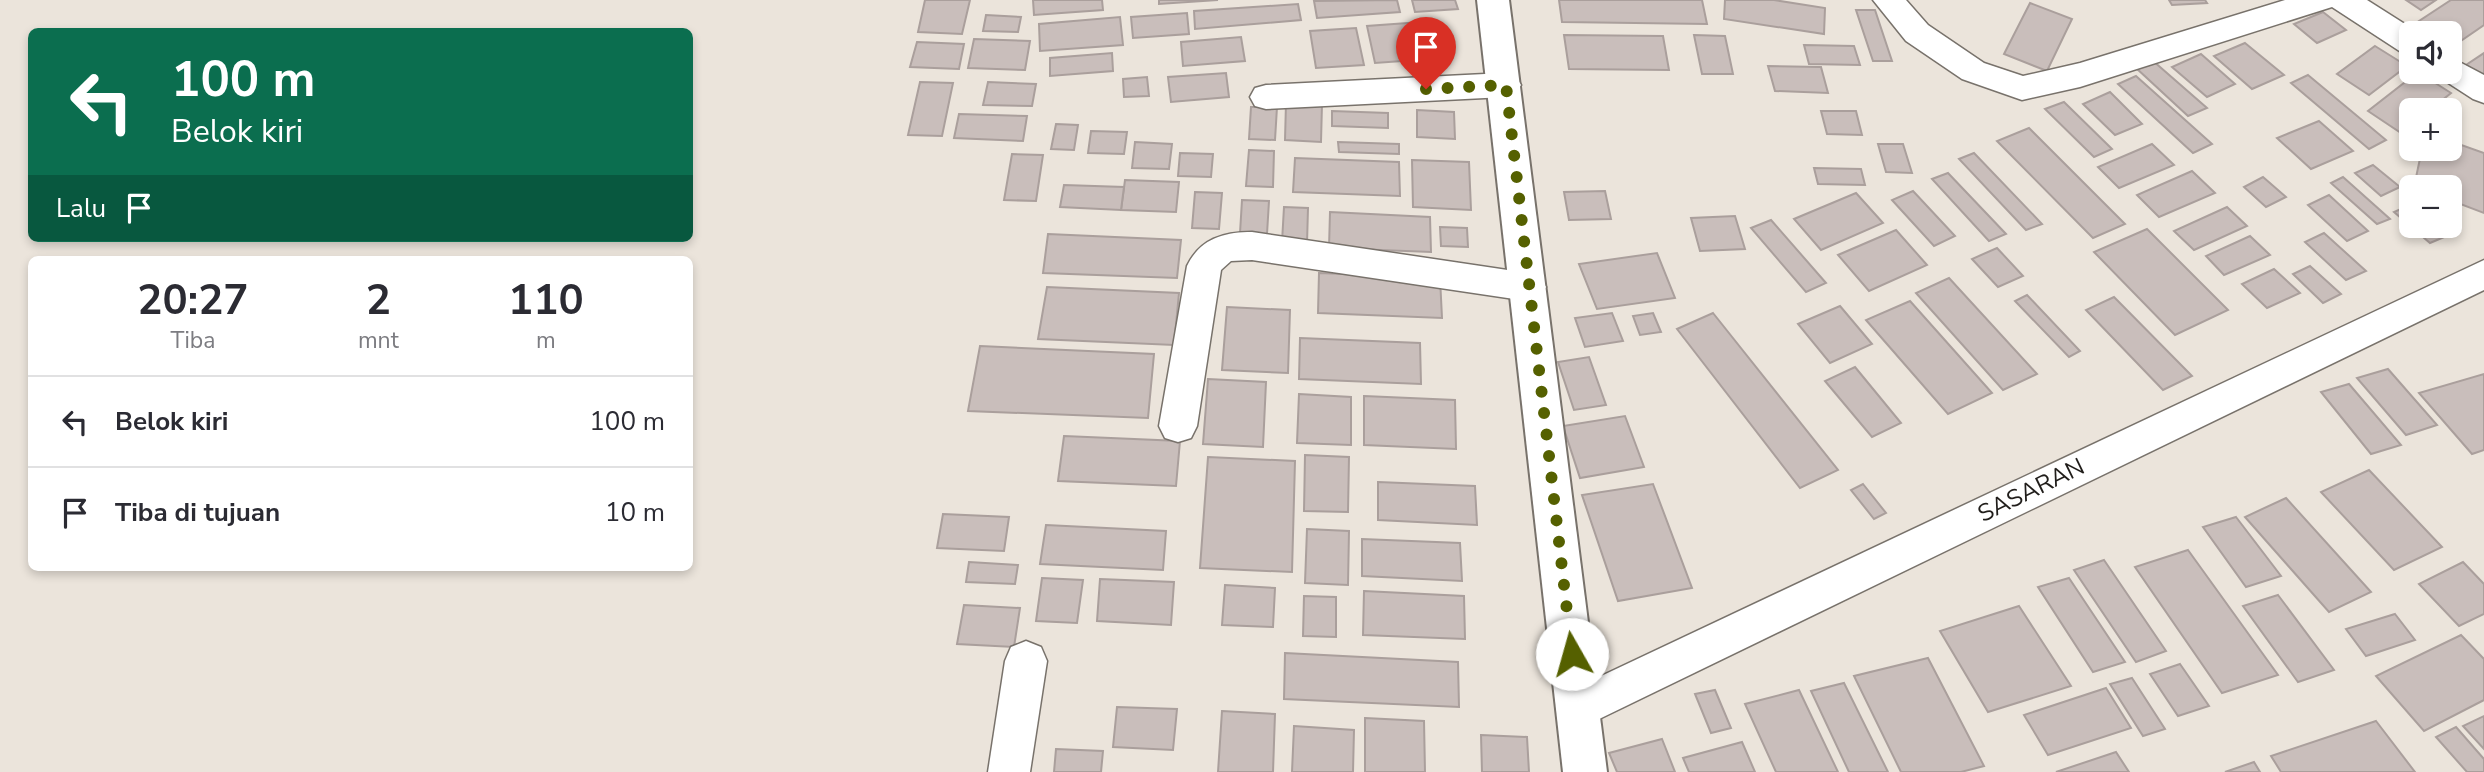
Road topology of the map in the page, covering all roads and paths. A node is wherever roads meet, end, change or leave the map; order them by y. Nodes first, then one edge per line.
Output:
1 (1493, 0) edge
2 (1888, 0) edge
3 (2321, 0) edge
4 (2344, 0) edge
5 (2399, 36) edge
6 (2462, 77) edge
7 (1506, 85) junction
8 (2484, 92) edge
9 (1266, 97) dead end
10 (2484, 274) edge
11 (1528, 287) junction
12 (1178, 426) dead end
13 (1026, 661) dead end
14 (1578, 708) junction
15 (1009, 772) edge
16 (1585, 772) edge

1 - 7 street
2 - 3 street
4 - 5 street
6 - 8 street
7 - 9 street
7 - 11 street
10 - 14 street, SASARAN
11 - 12 street
11 - 14 street
13 - 15 street
14 - 16 street

